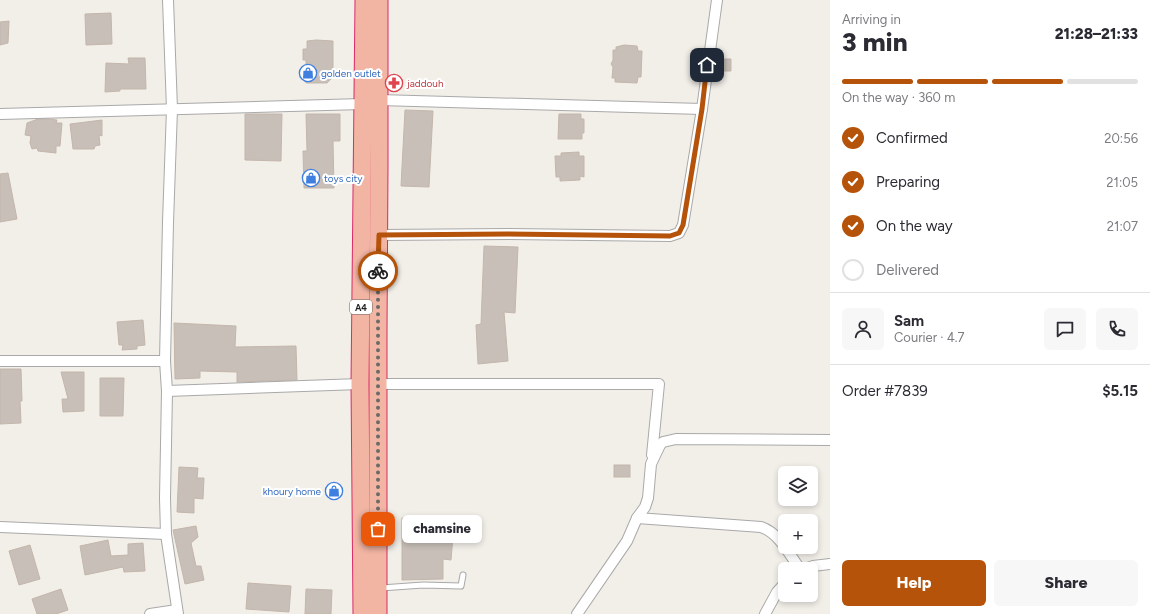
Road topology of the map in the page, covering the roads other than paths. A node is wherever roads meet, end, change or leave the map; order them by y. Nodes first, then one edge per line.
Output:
1 (168, 0) edge
2 (364, 0) edge
3 (379, 0) edge
4 (717, 0) edge
5 (371, 102) junction
6 (172, 109) junction
7 (702, 109) junction
8 (0, 114) edge
9 (379, 235) junction
10 (0, 361) edge
11 (166, 361) junction
12 (360, 384) junction
13 (378, 384) junction
14 (167, 391) junction
15 (830, 440) edge
16 (651, 464) junction
17 (637, 518) junction
18 (0, 526) edge
19 (166, 534) junction
20 (795, 562) edge
21 (830, 564) edge
22 (818, 565) edge
23 (463, 575) dead end
24 (378, 589) junction
25 (778, 591) edge
26 (177, 612) edge
27 (150, 614) edge
28 (362, 614) edge
29 (378, 614) edge
30 (577, 614) edge
31 (765, 614) edge

1 - 6 street
2 - 5 highway, A4
3 - 5 highway, A4
4 - 7 street
5 - 6 street
5 - 7 street
5 - 9 highway, A4
5 - 12 highway, A4
6 - 8 street
6 - 11 street
7 - 9 street
9 - 13 highway, A4
10 - 11 street
11 - 14 street
12 - 14 street
12 - 28 highway, A4
13 - 16 street
13 - 24 highway, A4
14 - 19 street
15 - 16 street
16 - 17 street
17 - 20 street
17 - 30 street
18 - 19 street
19 - 26 street
21 - 22 street
23 - 24 lane
24 - 29 highway, A4
25 - 31 street
26 - 27 street

